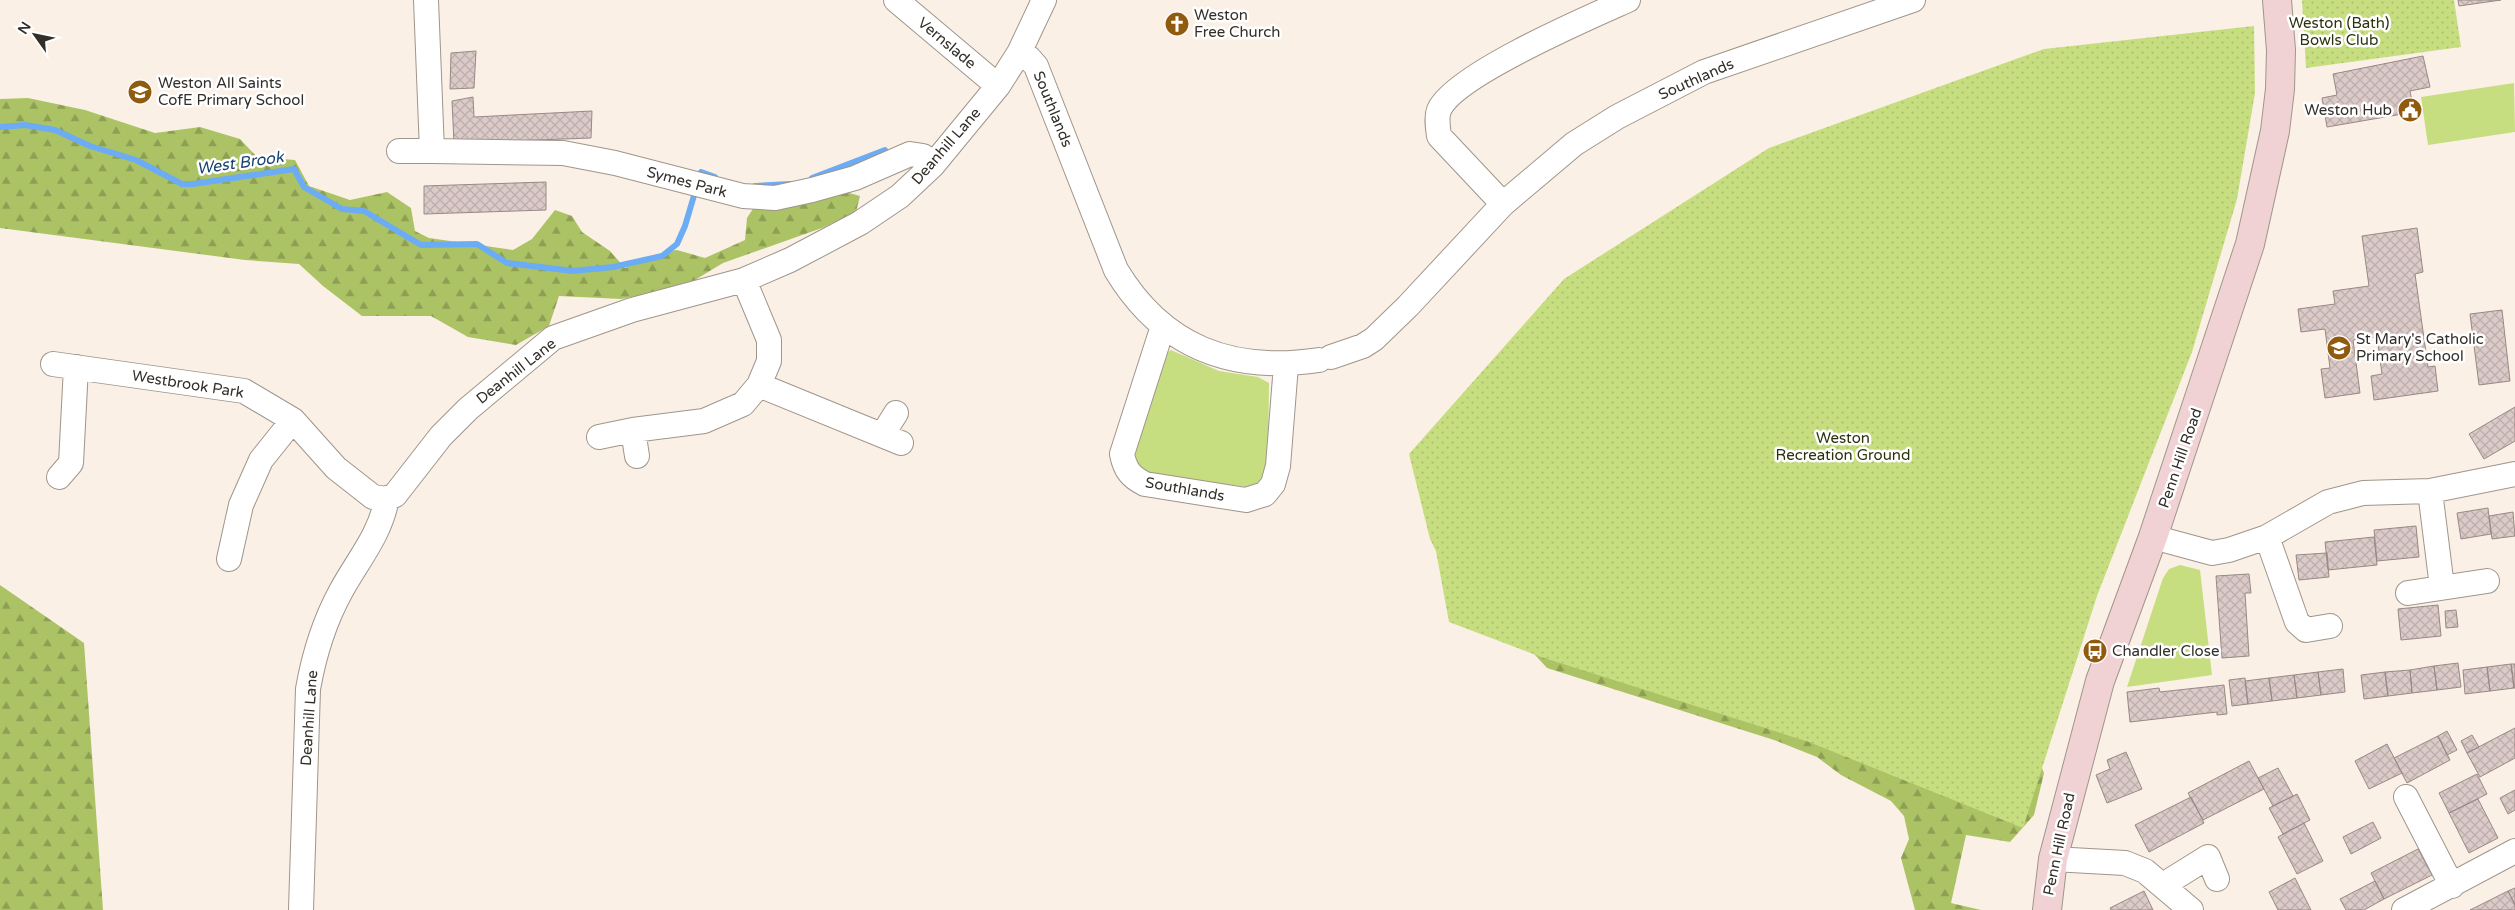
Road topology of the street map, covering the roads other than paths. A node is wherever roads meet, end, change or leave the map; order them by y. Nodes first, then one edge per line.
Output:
1 (426, 0) edge
2 (896, 0) edge
3 (1044, 0) edge
4 (1628, 0) edge
5 (1913, 0) edge
6 (2277, 0) edge
7 (1019, 53) junction
8 (998, 86) junction
9 (399, 151) dead end
10 (432, 151) junction
11 (933, 165) junction
12 (1503, 204) junction
13 (744, 280) junction
14 (1163, 326) junction
15 (53, 364) dead end
16 (1286, 365) junction
17 (76, 367) junction
18 (760, 386) junction
19 (896, 413) dead end
20 (293, 420) junction
21 (633, 430) junction
22 (599, 437) dead end
23 (637, 456) dead end
24 (73, 471) dead end
25 (2515, 474) edge
26 (2430, 491) junction
27 (387, 499) junction
28 (2153, 537) junction
29 (2267, 537) junction
30 (229, 559) dead end
31 (2487, 581) dead end
32 (2442, 587) junction
33 (2408, 593) dead end
34 (2330, 626) dead end
35 (2406, 797) dead end
36 (2515, 851) edge
37 (2053, 859) junction
38 (2217, 879) dead end
39 (2163, 885) junction
40 (2452, 886) junction
41 (301, 910) edge
42 (2047, 910) edge
43 (2191, 910) edge
44 (2404, 910) edge

1 - 10 street
2 - 8 street, Vernslade
3 - 7 street, Deanhill Lane
4 - 12 street
5 - 12 street, Southlands
6 - 28 street, Penn Hill Road
7 - 8 street, Deanhill Lane
7 - 14 street, Southlands
8 - 11 street, Deanhill Lane
9 - 10 street, Symes Park
10 - 11 street, Symes Park
11 - 13 street, Deanhill Lane
12 - 16 street, Southlands
13 - 18 street
13 - 27 street, Deanhill Lane
14 - 16 street, Southlands
14 - 16 street, Southlands
15 - 17 street, Westbrook Park
17 - 20 street, Westbrook Park
17 - 24 street
18 - 19 street
18 - 21 street
20 - 27 street, Westbrook Park
20 - 30 street
21 - 22 street
21 - 23 street
25 - 26 street
26 - 29 street
26 - 32 street
27 - 41 street, Deanhill Lane
28 - 29 street
28 - 37 street, Penn Hill Road
29 - 34 street
31 - 32 street
32 - 33 street
35 - 40 street
36 - 40 street
37 - 39 street
37 - 42 street, Penn Hill Road
38 - 39 street
39 - 43 street
40 - 44 street

